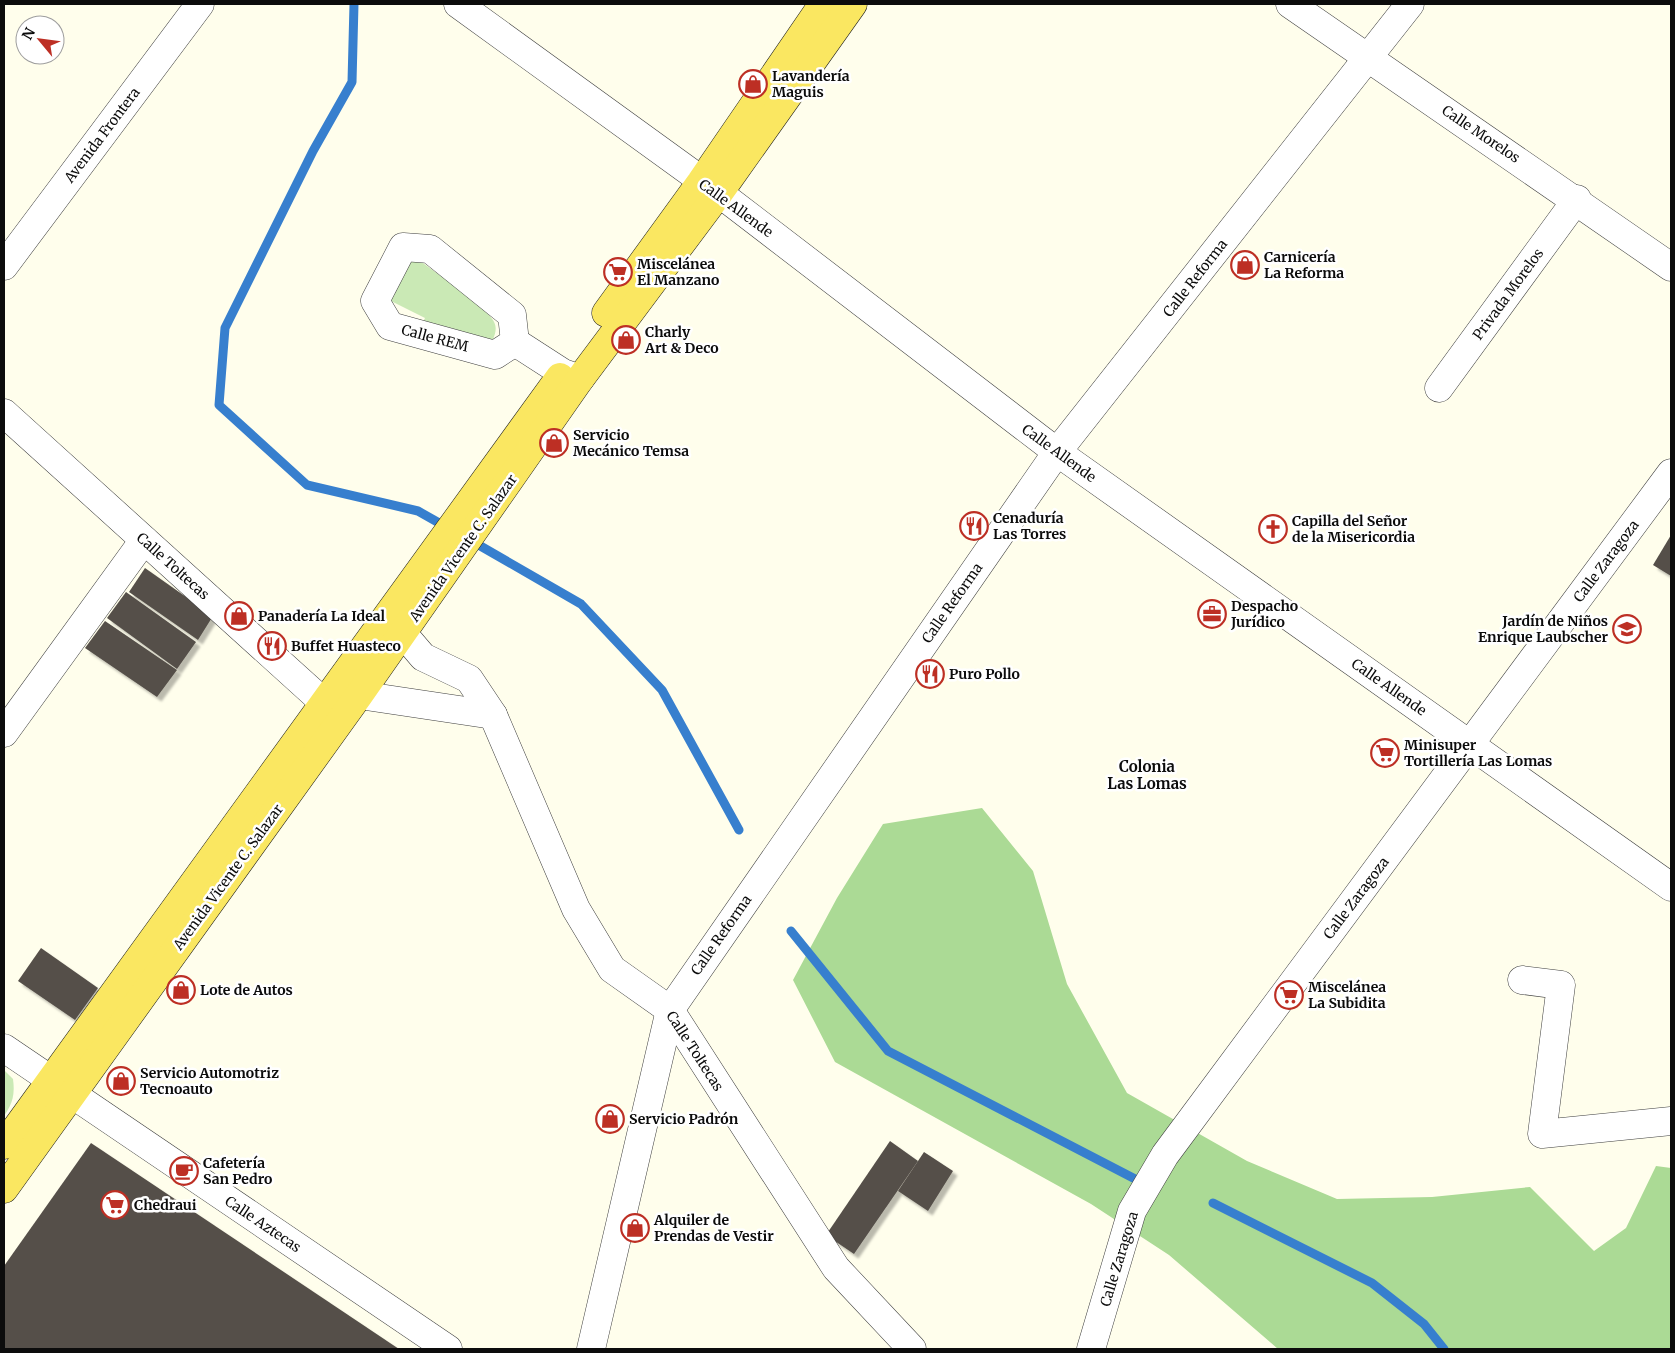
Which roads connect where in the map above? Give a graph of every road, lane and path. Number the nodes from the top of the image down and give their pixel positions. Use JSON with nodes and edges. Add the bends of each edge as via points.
{"nodes":[{"id":1,"x":200,"y":4,"type":"edge"},
{"id":2,"x":458,"y":4,"type":"edge"},
{"id":3,"x":823,"y":4,"type":"edge"},
{"id":4,"x":853,"y":4,"type":"edge"},
{"id":5,"x":1290,"y":4,"type":"edge"},
{"id":6,"x":1410,"y":4,"type":"edge"},
{"id":7,"x":1369,"y":58,"type":"junction"},
{"id":8,"x":710,"y":188,"type":"junction"},
{"id":9,"x":1577,"y":200,"type":"junction"},
{"id":10,"x":4,"y":266,"type":"edge"},
{"id":11,"x":1671,"y":267,"type":"edge"},
{"id":12,"x":515,"y":342,"type":"junction"},
{"id":13,"x":572,"y":376,"type":"junction"},
{"id":14,"x":1439,"y":388,"type":"dead end"},
{"id":15,"x":4,"y":413,"type":"edge"},
{"id":16,"x":1057,"y":452,"type":"junction"},
{"id":17,"x":1671,"y":473,"type":"edge"},
{"id":18,"x":144,"y":540,"type":"junction"},
{"id":19,"x":395,"y":625,"type":"junction"},
{"id":20,"x":359,"y":695,"type":"junction"},
{"id":21,"x":333,"y":711,"type":"junction"},
{"id":22,"x":493,"y":715,"type":"junction"},
{"id":23,"x":4,"y":733,"type":"edge"},
{"id":24,"x":1470,"y":744,"type":"junction"},
{"id":25,"x":1671,"y":887,"type":"edge"},
{"id":26,"x":1522,"y":980,"type":"dead end"},
{"id":27,"x":670,"y":1010,"type":"junction"},
{"id":28,"x":4,"y":1048,"type":"edge"},
{"id":29,"x":60,"y":1088,"type":"junction"},
{"id":30,"x":1671,"y":1120,"type":"edge"},
{"id":31,"x":4,"y":1145,"type":"edge"},
{"id":32,"x":4,"y":1190,"type":"edge"},
{"id":33,"x":448,"y":1349,"type":"edge"},
{"id":34,"x":591,"y":1349,"type":"edge"},
{"id":35,"x":912,"y":1349,"type":"edge"},
{"id":36,"x":1091,"y":1349,"type":"edge"}],
"edges":[{"from":1,"to":10,"type":"street","name":"Avenida Frontera"},
{"from":2,"to":8,"type":"street","name":"Calle Allende"},
{"from":3,"to":8,"type":"main road","name":"Avenida Vicente C. Salazar"},
{"from":4,"to":8,"type":"main road","name":"Avenida Vicente C. Salazar"},
{"from":5,"to":7,"type":"street","name":"Calle Morelos"},
{"from":6,"to":7,"type":"street","name":"Calle Reforma"},
{"from":7,"to":9,"type":"street","name":"Calle Morelos"},
{"from":7,"to":16,"type":"street","name":"Calle Reforma"},
{"from":8,"to":13,"type":"main road","name":"Avenida Vicente C. Salazar"},
{"from":8,"to":16,"type":"street","name":"Calle Allende"},
{"from":9,"to":11,"type":"street","name":"Calle Morelos"},
{"from":9,"to":14,"type":"street","name":"Privada Morelos"},
{"from":12,"to":12,"type":"street","name":"Calle REM","via":[[512,315],[430,249],[403,247],[375,301],[390,326],[495,355]]},
{"from":12,"to":13,"type":"street"},
{"from":13,"to":19,"type":"main road","name":"Avenida Vicente C. Salazar"},
{"from":15,"to":18,"type":"street","name":"Calle Toltecas"},
{"from":16,"to":24,"type":"street","name":"Calle Allende"},
{"from":16,"to":27,"type":"street","name":"Calle Reforma"},
{"from":17,"to":24,"type":"street","name":"Calle Zaragoza"},
{"from":18,"to":21,"type":"street","name":"Calle Toltecas"},
{"from":18,"to":23,"type":"street"},
{"from":19,"to":20,"type":"main road","name":"Avenida Vicente C. Salazar"},
{"from":19,"to":21,"type":"main road","name":"Avenida Vicente C. Salazar"},
{"from":19,"to":22,"type":"street","name":"Calle Toltecas","via":[[423,657],[469,679]]},
{"from":20,"to":21,"type":"main road","name":"Avenida Vicente C. Salazar"},
{"from":20,"to":22,"type":"street"},
{"from":21,"to":29,"type":"main road","name":"Avenida Vicente C. Salazar"},
{"from":22,"to":27,"type":"street","name":"Calle Toltecas","via":[[576,910],[612,969]]},
{"from":24,"to":25,"type":"street","name":"Calle Allende"},
{"from":24,"to":36,"type":"street","name":"Calle Zaragoza","via":[[1165,1155],[1132,1211]]},
{"from":26,"to":30,"type":"street","via":[[1561,985],[1542,1134]]},
{"from":27,"to":34,"type":"street","name":"Calle Reforma"},
{"from":27,"to":35,"type":"street","name":"Calle Toltecas","via":[[836,1268]]},
{"from":28,"to":29,"type":"street","name":"Calle Aztecas"},
{"from":29,"to":31,"type":"main road","name":"Avenida Vicente C. Salazar"},
{"from":29,"to":32,"type":"main road","name":"Avenida Vicente C. Salazar"},
{"from":29,"to":33,"type":"street","name":"Calle Aztecas"}]}
